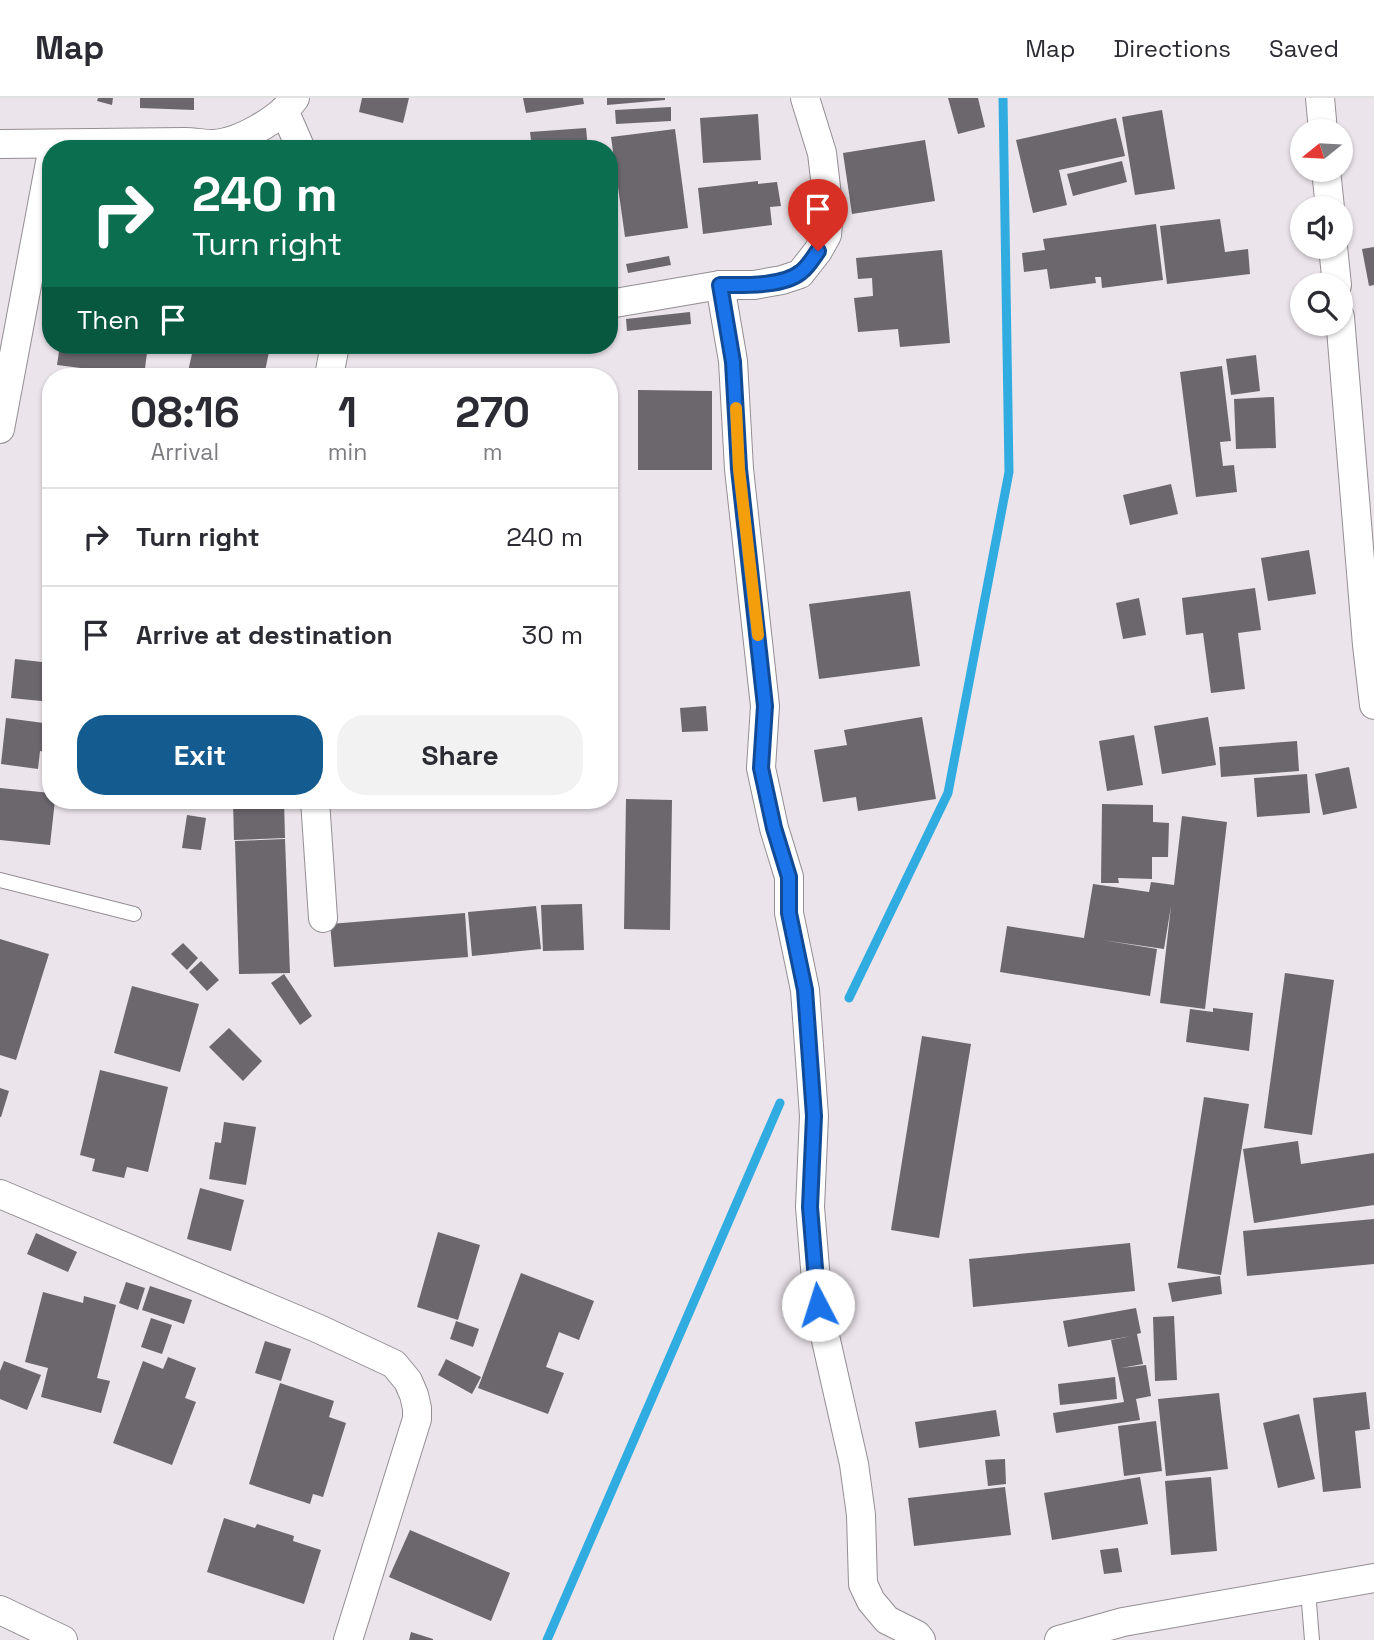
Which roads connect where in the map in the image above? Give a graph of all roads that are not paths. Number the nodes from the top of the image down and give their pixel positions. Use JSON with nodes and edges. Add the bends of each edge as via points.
{"nodes":[{"id":1,"x":805,"y":98,"type":"edge"},
{"id":2,"x":1320,"y":98,"type":"edge"},
{"id":3,"x":289,"y":104,"type":"edge"},
{"id":4,"x":1322,"y":119,"type":"edge"},
{"id":5,"x":228,"y":140,"type":"edge"},
{"id":6,"x":299,"y":140,"type":"edge"},
{"id":7,"x":0,"y":144,"type":"edge"},
{"id":8,"x":42,"y":149,"type":"edge"},
{"id":9,"x":42,"y":204,"type":"edge"},
{"id":10,"x":720,"y":285,"type":"junction"},
{"id":11,"x":618,"y":302,"type":"edge"},
{"id":12,"x":1342,"y":336,"type":"edge"},
{"id":13,"x":0,"y":429,"type":"edge"},
{"id":14,"x":1374,"y":705,"type":"edge"},
{"id":15,"x":316,"y":809,"type":"edge"},
{"id":16,"x":0,"y":880,"type":"edge"},
{"id":17,"x":134,"y":914,"type":"dead end"},
{"id":18,"x":323,"y":918,"type":"dead end"},
{"id":19,"x":0,"y":1194,"type":"edge"},
{"id":20,"x":1374,"y":1578,"type":"edge"},
{"id":21,"x":1308,"y":1590,"type":"junction"},
{"id":22,"x":0,"y":1609,"type":"edge"},
{"id":23,"x":63,"y":1640,"type":"edge"},
{"id":24,"x":348,"y":1640,"type":"edge"},
{"id":25,"x":921,"y":1640,"type":"edge"},
{"id":26,"x":1059,"y":1640,"type":"edge"},
{"id":27,"x":1312,"y":1640,"type":"edge"}],
"edges":[{"from":1,"to":10,"type":"street","via":[[822,153],[827,234],[800,274],[754,285]]},
{"from":2,"to":4,"type":"street"},
{"from":3,"to":5,"type":"street","via":[[276,117]]},
{"from":3,"to":6,"type":"street"},
{"from":7,"to":8,"type":"street"},
{"from":9,"to":13,"type":"street"},
{"from":10,"to":11,"type":"street"},
{"from":10,"to":25,"type":"street","via":[[733,362],[739,469],[765,706],[761,768],[789,877],[789,913],[805,990],[814,1116],[810,1207],[818,1305],[854,1464],[863,1584],[887,1620]]},
{"from":12,"to":14,"type":"street"},
{"from":15,"to":18,"type":"street"},
{"from":16,"to":17,"type":"lane"},
{"from":19,"to":24,"type":"street","via":[[319,1329],[394,1364],[408,1381],[417,1419]]},
{"from":20,"to":21,"type":"street"},
{"from":21,"to":26,"type":"street","via":[[1123,1622]]},
{"from":21,"to":27,"type":"lane"},
{"from":22,"to":23,"type":"street"}]}
